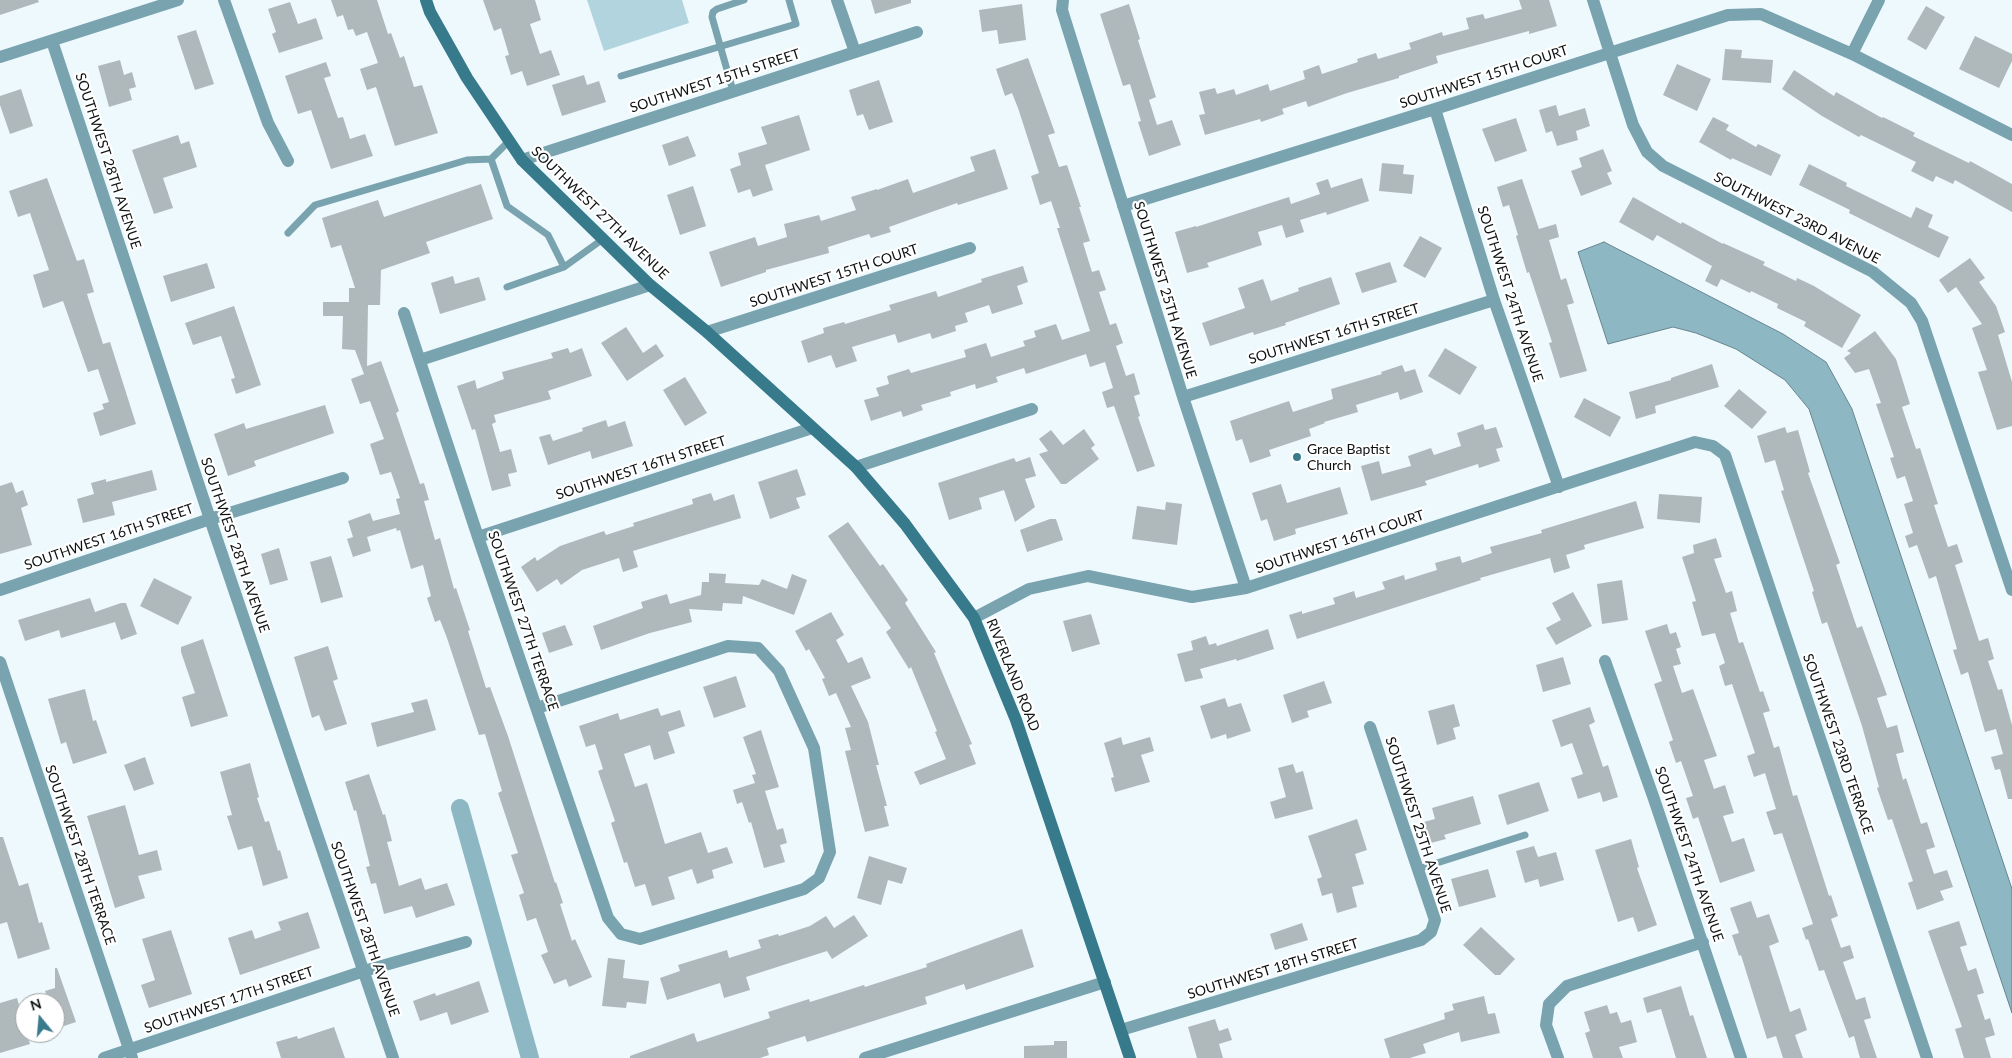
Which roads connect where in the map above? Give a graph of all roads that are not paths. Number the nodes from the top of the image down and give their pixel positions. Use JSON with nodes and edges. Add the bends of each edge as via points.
{"nodes":[{"id":1,"x":178,"y":0,"type":"edge"},
{"id":2,"x":224,"y":0,"type":"edge"},
{"id":3,"x":426,"y":0,"type":"edge"},
{"id":4,"x":744,"y":0,"type":"edge"},
{"id":5,"x":789,"y":0,"type":"edge"},
{"id":6,"x":837,"y":0,"type":"edge"},
{"id":7,"x":1063,"y":0,"type":"edge"},
{"id":8,"x":1593,"y":0,"type":"edge"},
{"id":9,"x":1879,"y":0,"type":"edge"},
{"id":10,"x":917,"y":32,"type":"dead end"},
{"id":11,"x":52,"y":40,"type":"junction"},
{"id":12,"x":720,"y":46,"type":"junction"},
{"id":13,"x":855,"y":52,"type":"junction"},
{"id":14,"x":1611,"y":52,"type":"junction"},
{"id":15,"x":1852,"y":54,"type":"junction"},
{"id":16,"x":0,"y":57,"type":"edge"},
{"id":17,"x":621,"y":76,"type":"dead end"},
{"id":18,"x":732,"y":91,"type":"junction"},
{"id":19,"x":1435,"y":109,"type":"junction"},
{"id":20,"x":2012,"y":135,"type":"edge"},
{"id":21,"x":509,"y":141,"type":"junction"},
{"id":22,"x":490,"y":159,"type":"junction"},
{"id":23,"x":522,"y":160,"type":"junction"},
{"id":24,"x":288,"y":161,"type":"dead end"},
{"id":25,"x":1123,"y":206,"type":"junction"},
{"id":26,"x":288,"y":233,"type":"dead end"},
{"id":27,"x":603,"y":239,"type":"junction"},
{"id":28,"x":970,"y":248,"type":"dead end"},
{"id":29,"x":564,"y":267,"type":"junction"},
{"id":30,"x":650,"y":285,"type":"junction"},
{"id":31,"x":507,"y":287,"type":"dead end"},
{"id":32,"x":1494,"y":300,"type":"junction"},
{"id":33,"x":404,"y":313,"type":"dead end"},
{"id":34,"x":707,"y":332,"type":"junction"},
{"id":35,"x":420,"y":360,"type":"junction"},
{"id":36,"x":1183,"y":397,"type":"junction"},
{"id":37,"x":1032,"y":409,"type":"dead end"},
{"id":38,"x":812,"y":428,"type":"junction"},
{"id":39,"x":1713,"y":446,"type":"joint"},
{"id":40,"x":856,"y":467,"type":"junction"},
{"id":41,"x":343,"y":478,"type":"dead end"},
{"id":42,"x":1559,"y":487,"type":"junction"},
{"id":43,"x":210,"y":519,"type":"junction"},
{"id":44,"x":478,"y":537,"type":"junction"},
{"id":45,"x":1246,"y":588,"type":"junction"},
{"id":46,"x":0,"y":590,"type":"edge"},
{"id":47,"x":2012,"y":590,"type":"edge"},
{"id":48,"x":974,"y":618,"type":"junction"},
{"id":49,"x":1605,"y":661,"type":"dead end"},
{"id":50,"x":0,"y":662,"type":"edge"},
{"id":51,"x":537,"y":708,"type":"junction"},
{"id":52,"x":1370,"y":728,"type":"dead end"},
{"id":53,"x":1524,"y":835,"type":"dead end"},
{"id":54,"x":1418,"y":869,"type":"junction"},
{"id":55,"x":1431,"y":932,"type":"joint"},
{"id":56,"x":466,"y":942,"type":"dead end"},
{"id":57,"x":1703,"y":942,"type":"junction"},
{"id":58,"x":364,"y":971,"type":"junction"},
{"id":59,"x":1105,"y":982,"type":"junction"},
{"id":60,"x":1121,"y":1030,"type":"junction"},
{"id":61,"x":131,"y":1054,"type":"edge"},
{"id":62,"x":104,"y":1058,"type":"edge"},
{"id":63,"x":393,"y":1058,"type":"edge"},
{"id":64,"x":865,"y":1058,"type":"edge"},
{"id":65,"x":1130,"y":1058,"type":"edge"},
{"id":66,"x":1558,"y":1058,"type":"edge"},
{"id":67,"x":1741,"y":1058,"type":"edge"},
{"id":68,"x":1927,"y":1058,"type":"edge"}],
"edges":[{"from":1,"to":11,"type":"street"},
{"from":2,"to":24,"type":"street","via":[[268,123]]},
{"from":3,"to":21,"type":"street","name":"SOUTHWEST 27TH AVENUE","via":[[467,78]]},
{"from":4,"to":12,"type":"lane","via":[[713,12]]},
{"from":5,"to":12,"type":"lane","via":[[796,24]]},
{"from":6,"to":13,"type":"street"},
{"from":7,"to":25,"type":"street","name":"SOUTHWEST 25TH AVENUE","via":[[1062,10]]},
{"from":8,"to":14,"type":"street","name":"SOUTHWEST 23RD AVENUE"},
{"from":9,"to":15,"type":"street"},
{"from":10,"to":13,"type":"street","name":"SOUTHWEST 15TH STREET"},
{"from":11,"to":16,"type":"street"},
{"from":11,"to":43,"type":"street","name":"SOUTHWEST 28TH AVENUE"},
{"from":12,"to":17,"type":"lane"},
{"from":12,"to":18,"type":"lane"},
{"from":13,"to":18,"type":"street","name":"SOUTHWEST 15TH STREET"},
{"from":14,"to":15,"type":"street","name":"SOUTHWEST 15TH COURT","via":[[1728,14],[1762,14]]},
{"from":14,"to":19,"type":"street","name":"SOUTHWEST 15TH COURT"},
{"from":14,"to":47,"type":"street","name":"SOUTHWEST 23RD AVENUE","via":[[1633,125],[1647,152],[1663,166],[1873,272],[1911,303],[1922,321]]},
{"from":15,"to":20,"type":"street","name":"SOUTHWEST 15TH COURT"},
{"from":18,"to":23,"type":"street","name":"SOUTHWEST 15TH STREET"},
{"from":19,"to":25,"type":"street","name":"SOUTHWEST 15TH COURT"},
{"from":19,"to":32,"type":"street","name":"SOUTHWEST 24TH AVENUE"},
{"from":21,"to":22,"type":"lane"},
{"from":21,"to":23,"type":"street","name":"SOUTHWEST 27TH AVENUE"},
{"from":22,"to":26,"type":"lane","via":[[468,160],[314,205]]},
{"from":22,"to":29,"type":"lane","via":[[507,206],[548,235]]},
{"from":23,"to":27,"type":"street","name":"SOUTHWEST 27TH AVENUE"},
{"from":25,"to":36,"type":"street","name":"SOUTHWEST 25TH AVENUE"},
{"from":27,"to":29,"type":"lane"},
{"from":27,"to":30,"type":"street","name":"SOUTHWEST 27TH AVENUE"},
{"from":28,"to":34,"type":"street","name":"SOUTHWEST 15TH COURT"},
{"from":29,"to":31,"type":"lane"},
{"from":30,"to":34,"type":"street","name":"SOUTHWEST 27TH AVENUE"},
{"from":30,"to":35,"type":"street"},
{"from":32,"to":36,"type":"street","name":"SOUTHWEST 16TH STREET"},
{"from":32,"to":42,"type":"street","name":"SOUTHWEST 24TH AVENUE"},
{"from":33,"to":35,"type":"street","name":"SOUTHWEST 27TH TERRACE"},
{"from":34,"to":38,"type":"street","name":"RIVERLAND ROAD"},
{"from":35,"to":44,"type":"street","name":"SOUTHWEST 27TH TERRACE"},
{"from":36,"to":45,"type":"street","name":"SOUTHWEST 25TH AVENUE"},
{"from":37,"to":40,"type":"street"},
{"from":38,"to":40,"type":"street","name":"RIVERLAND ROAD"},
{"from":38,"to":44,"type":"street","name":"SOUTHWEST 16TH STREET"},
{"from":39,"to":42,"type":"street","name":"SOUTHWEST 16TH COURT","via":[[1695,442]]},
{"from":39,"to":68,"type":"street","name":"SOUTHWEST 23RD TERRACE","via":[[1725,455]]},
{"from":40,"to":48,"type":"street","name":"RIVERLAND ROAD","via":[[905,524]]},
{"from":41,"to":43,"type":"street","name":"SOUTHWEST 16TH STREET"},
{"from":42,"to":45,"type":"street","name":"SOUTHWEST 16TH COURT"},
{"from":43,"to":46,"type":"street","name":"SOUTHWEST 16TH STREET"},
{"from":43,"to":58,"type":"street","name":"SOUTHWEST 28TH AVENUE"},
{"from":44,"to":51,"type":"street","name":"SOUTHWEST 27TH TERRACE"},
{"from":45,"to":48,"type":"street","name":"SOUTHWEST 16TH COURT","via":[[1192,597],[1088,576],[1029,589]]},
{"from":48,"to":59,"type":"street","name":"RIVERLAND ROAD","via":[[1016,720]]},
{"from":49,"to":57,"type":"street","name":"SOUTHWEST 24TH AVENUE"},
{"from":50,"to":61,"type":"street","name":"SOUTHWEST 28TH TERRACE"},
{"from":51,"to":51,"type":"street","name":"SOUTHWEST 27TH TERRACE","via":[[608,918],[621,934],[640,939],[804,889],[819,878],[830,852],[814,748],[779,671],[758,648],[728,646]]},
{"from":52,"to":54,"type":"street","name":"SOUTHWEST 25TH AVENUE"},
{"from":53,"to":54,"type":"lane"},
{"from":54,"to":55,"type":"street","name":"SOUTHWEST 25TH AVENUE","via":[[1435,920]]},
{"from":55,"to":60,"type":"street","name":"SOUTHWEST 18TH STREET","via":[[1421,940]]},
{"from":56,"to":58,"type":"street","name":"SOUTHWEST 17TH STREET"},
{"from":57,"to":66,"type":"street","via":[[1567,986],[1549,1004],[1546,1025]]},
{"from":57,"to":67,"type":"street","name":"SOUTHWEST 24TH AVENUE"},
{"from":58,"to":61,"type":"street","name":"SOUTHWEST 17TH STREET"},
{"from":58,"to":63,"type":"street","name":"SOUTHWEST 28TH AVENUE"},
{"from":59,"to":60,"type":"street","name":"RIVERLAND ROAD"},
{"from":59,"to":64,"type":"street"},
{"from":60,"to":65,"type":"street","name":"RIVERLAND ROAD"},
{"from":61,"to":62,"type":"street","name":"SOUTHWEST 17TH STREET"}]}
